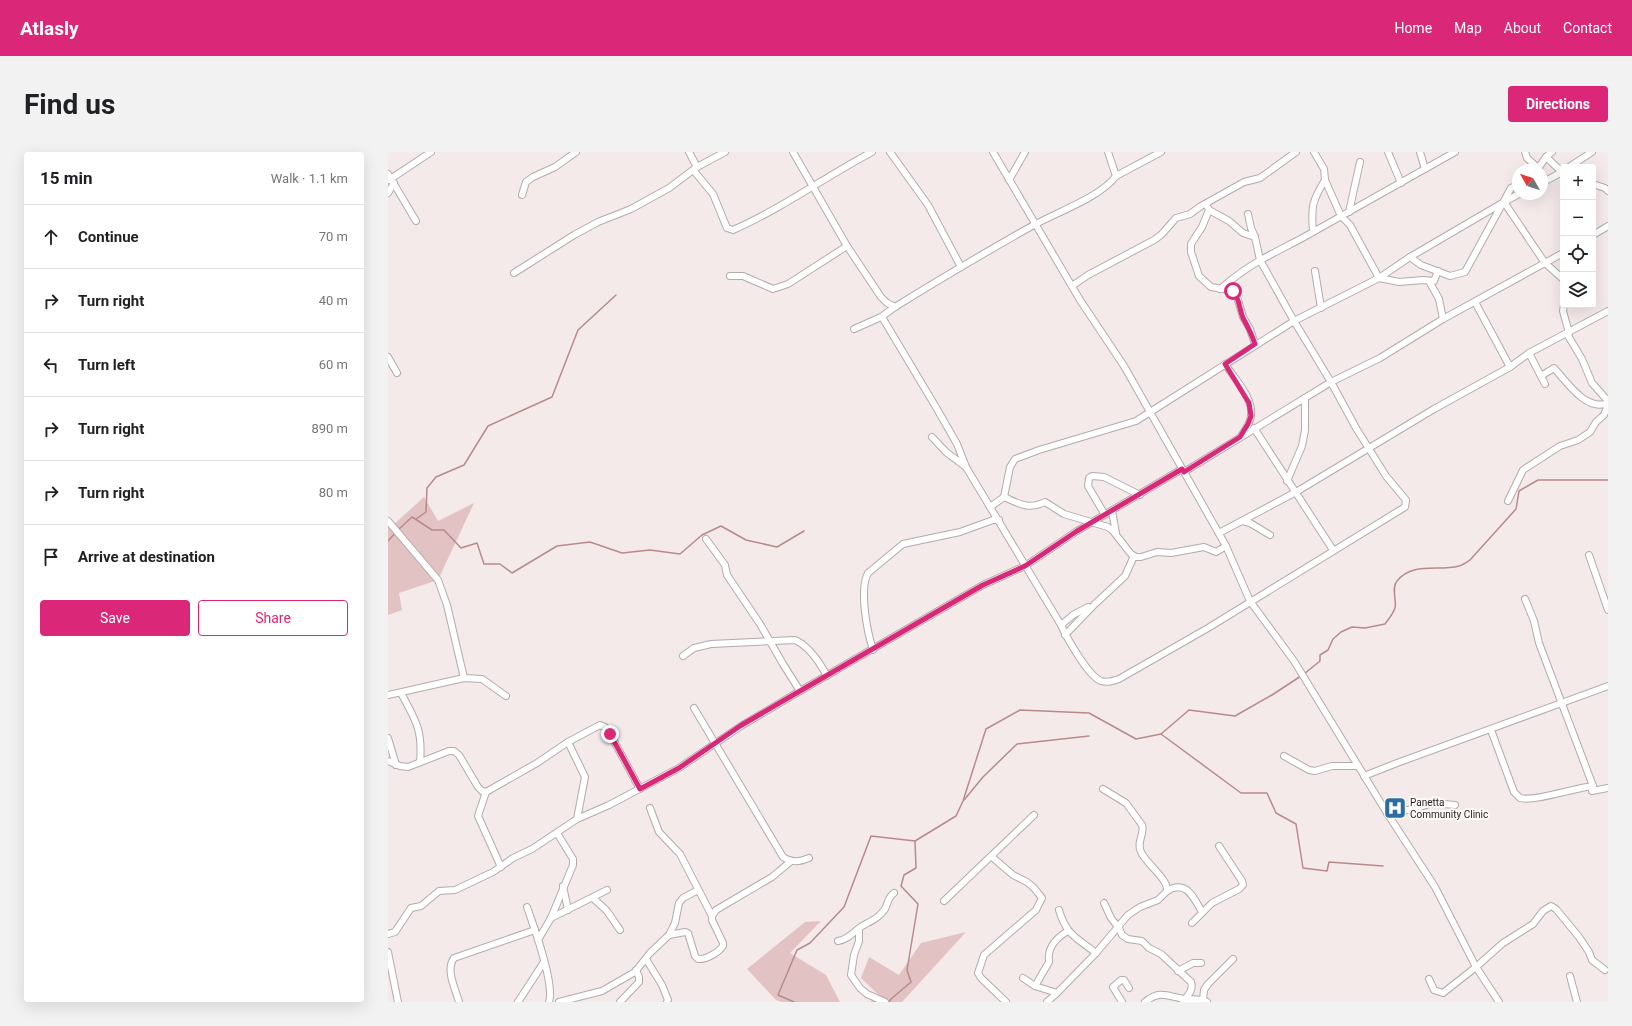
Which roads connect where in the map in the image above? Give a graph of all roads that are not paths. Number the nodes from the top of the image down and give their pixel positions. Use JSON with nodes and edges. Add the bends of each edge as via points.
{"nodes":[{"id":1,"x":431,"y":152,"type":"edge"},
{"id":2,"x":576,"y":152,"type":"edge"},
{"id":3,"x":689,"y":152,"type":"edge"},
{"id":4,"x":724,"y":152,"type":"edge"},
{"id":5,"x":792,"y":152,"type":"edge"},
{"id":6,"x":872,"y":152,"type":"edge"},
{"id":7,"x":890,"y":152,"type":"edge"},
{"id":8,"x":993,"y":152,"type":"edge"},
{"id":9,"x":1025,"y":152,"type":"edge"},
{"id":10,"x":1108,"y":152,"type":"edge"},
{"id":11,"x":1161,"y":152,"type":"edge"},
{"id":12,"x":1296,"y":152,"type":"edge"},
{"id":13,"x":1314,"y":152,"type":"edge"},
{"id":14,"x":1388,"y":152,"type":"edge"},
{"id":15,"x":1420,"y":152,"type":"edge"},
{"id":16,"x":1455,"y":152,"type":"edge"},
{"id":17,"x":1525,"y":152,"type":"edge"},
{"id":18,"x":1552,"y":152,"type":"edge"},
{"id":19,"x":1592,"y":152,"type":"edge"},
{"id":20,"x":859,"y":155,"type":"edge"},
{"id":21,"x":1546,"y":157,"type":"junction"},
{"id":22,"x":1360,"y":162,"type":"dead end"},
{"id":23,"x":1533,"y":164,"type":"edge"},
{"id":24,"x":1541,"y":164,"type":"edge"},
{"id":25,"x":1574,"y":164,"type":"edge"},
{"id":26,"x":696,"y":169,"type":"junction"},
{"id":27,"x":1425,"y":169,"type":"junction"},
{"id":28,"x":1560,"y":169,"type":"edge"},
{"id":29,"x":1560,"y":173,"type":"edge"},
{"id":30,"x":1116,"y":176,"type":"junction"},
{"id":31,"x":390,"y":179,"type":"edge"},
{"id":32,"x":1548,"y":179,"type":"edge"},
{"id":33,"x":1009,"y":180,"type":"junction"},
{"id":34,"x":1326,"y":180,"type":"junction"},
{"id":35,"x":1401,"y":183,"type":"junction"},
{"id":36,"x":1596,"y":185,"type":"edge"},
{"id":37,"x":812,"y":186,"type":"junction"},
{"id":38,"x":1512,"y":188,"type":"edge"},
{"id":39,"x":1608,"y":191,"type":"edge"},
{"id":40,"x":388,"y":193,"type":"edge"},
{"id":41,"x":522,"y":196,"type":"dead end"},
{"id":42,"x":1512,"y":198,"type":"edge"},
{"id":43,"x":1504,"y":202,"type":"junction"},
{"id":44,"x":1207,"y":207,"type":"junction"},
{"id":45,"x":1349,"y":212,"type":"junction"},
{"id":46,"x":1248,"y":214,"type":"dead end"},
{"id":47,"x":1341,"y":216,"type":"junction"},
{"id":48,"x":416,"y":222,"type":"dead end"},
{"id":49,"x":1036,"y":224,"type":"junction"},
{"id":50,"x":1608,"y":226,"type":"edge"},
{"id":51,"x":1313,"y":232,"type":"junction"},
{"id":52,"x":1596,"y":233,"type":"edge"},
{"id":53,"x":1255,"y":237,"type":"junction"},
{"id":54,"x":847,"y":246,"type":"junction"},
{"id":55,"x":1560,"y":255,"type":"edge"},
{"id":56,"x":1410,"y":257,"type":"junction"},
{"id":57,"x":1260,"y":260,"type":"junction"},
{"id":58,"x":1545,"y":263,"type":"junction"},
{"id":59,"x":961,"y":267,"type":"junction"},
{"id":60,"x":1315,"y":271,"type":"dead end"},
{"id":61,"x":1438,"y":271,"type":"junction"},
{"id":62,"x":514,"y":273,"type":"dead end"},
{"id":63,"x":730,"y":276,"type":"dead end"},
{"id":64,"x":1560,"y":276,"type":"edge"},
{"id":65,"x":1379,"y":278,"type":"junction"},
{"id":66,"x":1429,"y":281,"type":"junction"},
{"id":67,"x":1072,"y":286,"type":"junction"},
{"id":68,"x":1220,"y":289,"type":"junction"},
{"id":69,"x":1475,"y":302,"type":"junction"},
{"id":70,"x":895,"y":306,"type":"junction"},
{"id":71,"x":1321,"y":308,"type":"junction"},
{"id":72,"x":1564,"y":308,"type":"edge"},
{"id":73,"x":1608,"y":311,"type":"edge"},
{"id":74,"x":882,"y":317,"type":"junction"},
{"id":75,"x":1443,"y":319,"type":"junction"},
{"id":76,"x":1294,"y":321,"type":"junction"},
{"id":77,"x":854,"y":329,"type":"dead end"},
{"id":78,"x":1568,"y":334,"type":"junction"},
{"id":79,"x":1255,"y":344,"type":"junction"},
{"id":80,"x":1529,"y":353,"type":"junction"},
{"id":81,"x":388,"y":357,"type":"edge"},
{"id":82,"x":1225,"y":364,"type":"junction"},
{"id":83,"x":1510,"y":367,"type":"junction"},
{"id":84,"x":397,"y":373,"type":"dead end"},
{"id":85,"x":1541,"y":376,"type":"junction"},
{"id":86,"x":1331,"y":382,"type":"junction"},
{"id":87,"x":1545,"y":384,"type":"dead end"},
{"id":88,"x":1608,"y":394,"type":"edge"},
{"id":89,"x":1305,"y":398,"type":"junction"},
{"id":90,"x":1608,"y":398,"type":"edge"},
{"id":91,"x":1608,"y":403,"type":"edge"},
{"id":92,"x":1150,"y":413,"type":"junction"},
{"id":93,"x":1254,"y":428,"type":"junction"},
{"id":94,"x":932,"y":437,"type":"dead end"},
{"id":95,"x":1240,"y":437,"type":"junction"},
{"id":96,"x":1368,"y":449,"type":"junction"},
{"id":97,"x":966,"y":467,"type":"junction"},
{"id":98,"x":1183,"y":471,"type":"junction"},
{"id":99,"x":1287,"y":481,"type":"junction"},
{"id":100,"x":1296,"y":492,"type":"junction"},
{"id":101,"x":1140,"y":495,"type":"junction"},
{"id":102,"x":1004,"y":497,"type":"junction"},
{"id":103,"x":1508,"y":501,"type":"dead end"},
{"id":104,"x":990,"y":507,"type":"junction"},
{"id":105,"x":1112,"y":511,"type":"junction"},
{"id":106,"x":1104,"y":515,"type":"junction"},
{"id":107,"x":998,"y":520,"type":"junction"},
{"id":108,"x":388,"y":521,"type":"edge"},
{"id":109,"x":1242,"y":521,"type":"junction"},
{"id":110,"x":1091,"y":523,"type":"junction"},
{"id":111,"x":1219,"y":533,"type":"junction"},
{"id":112,"x":1270,"y":535,"type":"dead end"},
{"id":113,"x":1116,"y":536,"type":"junction"},
{"id":114,"x":706,"y":539,"type":"dead end"},
{"id":115,"x":1226,"y":546,"type":"junction"},
{"id":116,"x":1333,"y":550,"type":"junction"},
{"id":117,"x":1590,"y":555,"type":"dead end"},
{"id":118,"x":1134,"y":556,"type":"junction"},
{"id":119,"x":1025,"y":566,"type":"junction"},
{"id":120,"x":1525,"y":599,"type":"dead end"},
{"id":121,"x":1250,"y":601,"type":"junction"},
{"id":122,"x":1094,"y":604,"type":"junction"},
{"id":123,"x":1608,"y":610,"type":"edge"},
{"id":124,"x":1061,"y":625,"type":"junction"},
{"id":125,"x":1065,"y":635,"type":"junction"},
{"id":126,"x":769,"y":640,"type":"junction"},
{"id":127,"x":873,"y":650,"type":"junction"},
{"id":128,"x":683,"y":656,"type":"dead end"},
{"id":129,"x":827,"y":676,"type":"junction"},
{"id":130,"x":464,"y":678,"type":"junction"},
{"id":131,"x":1608,"y":686,"type":"edge"},
{"id":132,"x":800,"y":691,"type":"junction"},
{"id":133,"x":400,"y":693,"type":"junction"},
{"id":134,"x":388,"y":695,"type":"edge"},
{"id":135,"x":506,"y":696,"type":"dead end"},
{"id":136,"x":1562,"y":703,"type":"junction"},
{"id":137,"x":694,"y":708,"type":"dead end"},
{"id":138,"x":1491,"y":730,"type":"junction"},
{"id":139,"x":388,"y":738,"type":"edge"},
{"id":140,"x":568,"y":742,"type":"junction"},
{"id":141,"x":715,"y":744,"type":"junction"},
{"id":142,"x":1284,"y":756,"type":"dead end"},
{"id":143,"x":388,"y":761,"type":"edge"},
{"id":144,"x":420,"y":762,"type":"junction"},
{"id":145,"x":396,"y":765,"type":"junction"},
{"id":146,"x":1358,"y":766,"type":"junction"},
{"id":147,"x":1364,"y":776,"type":"junction"},
{"id":148,"x":1593,"y":786,"type":"junction"},
{"id":149,"x":1608,"y":788,"type":"edge"},
{"id":150,"x":640,"y":789,"type":"junction"},
{"id":151,"x":1103,"y":789,"type":"dead end"},
{"id":152,"x":486,"y":792,"type":"junction"},
{"id":153,"x":1455,"y":805,"type":"dead end"},
{"id":154,"x":650,"y":808,"type":"dead end"},
{"id":155,"x":1387,"y":813,"type":"junction"},
{"id":156,"x":1034,"y":815,"type":"dead end"},
{"id":157,"x":577,"y":819,"type":"junction"},
{"id":158,"x":557,"y":833,"type":"junction"},
{"id":159,"x":1219,"y":846,"type":"dead end"},
{"id":160,"x":992,"y":857,"type":"junction"},
{"id":161,"x":809,"y":858,"type":"dead end"},
{"id":162,"x":790,"y":862,"type":"junction"},
{"id":163,"x":501,"y":868,"type":"junction"},
{"id":164,"x":563,"y":886,"type":"junction"},
{"id":165,"x":607,"y":890,"type":"dead end"},
{"id":166,"x":698,"y":890,"type":"junction"},
{"id":167,"x":1167,"y":891,"type":"junction"},
{"id":168,"x":894,"y":892,"type":"dead end"},
{"id":169,"x":593,"y":898,"type":"junction"},
{"id":170,"x":944,"y":901,"type":"dead end"},
{"id":171,"x":1104,"y":904,"type":"dead end"},
{"id":172,"x":528,"y":906,"type":"dead end"},
{"id":173,"x":568,"y":910,"type":"junction"},
{"id":174,"x":1059,"y":910,"type":"dead end"},
{"id":175,"x":1202,"y":912,"type":"junction"},
{"id":176,"x":712,"y":916,"type":"junction"},
{"id":177,"x":551,"y":918,"type":"junction"},
{"id":178,"x":1192,"y":923,"type":"dead end"},
{"id":179,"x":1119,"y":928,"type":"junction"},
{"id":180,"x":859,"y":929,"type":"junction"},
{"id":181,"x":535,"y":930,"type":"junction"},
{"id":182,"x":620,"y":930,"type":"dead end"},
{"id":183,"x":1068,"y":931,"type":"junction"},
{"id":184,"x":388,"y":934,"type":"edge"},
{"id":185,"x":669,"y":935,"type":"junction"},
{"id":186,"x":538,"y":940,"type":"junction"},
{"id":187,"x":838,"y":941,"type":"dead end"},
{"id":188,"x":388,"y":952,"type":"edge"},
{"id":189,"x":1096,"y":953,"type":"junction"},
{"id":190,"x":646,"y":959,"type":"junction"},
{"id":191,"x":1233,"y":959,"type":"dead end"},
{"id":192,"x":544,"y":962,"type":"junction"},
{"id":193,"x":1201,"y":963,"type":"dead end"},
{"id":194,"x":1476,"y":967,"type":"junction"},
{"id":195,"x":636,"y":970,"type":"junction"},
{"id":196,"x":1605,"y":970,"type":"dead end"},
{"id":197,"x":1178,"y":971,"type":"junction"},
{"id":198,"x":1570,"y":976,"type":"dead end"},
{"id":199,"x":1023,"y":978,"type":"dead end"},
{"id":200,"x":1429,"y":980,"type":"dead end"},
{"id":201,"x":1035,"y":986,"type":"junction"},
{"id":202,"x":1129,"y":988,"type":"dead end"},
{"id":203,"x":1057,"y":993,"type":"junction"},
{"id":204,"x":1184,"y":1000,"type":"edge"},
{"id":205,"x":884,"y":1001,"type":"edge"},
{"id":206,"x":1205,"y":1001,"type":"edge"},
{"id":207,"x":398,"y":1002,"type":"edge"},
{"id":208,"x":460,"y":1002,"type":"edge"},
{"id":209,"x":518,"y":1002,"type":"edge"},
{"id":210,"x":549,"y":1002,"type":"edge"},
{"id":211,"x":559,"y":1002,"type":"edge"},
{"id":212,"x":620,"y":1002,"type":"edge"},
{"id":213,"x":667,"y":1002,"type":"edge"},
{"id":214,"x":1006,"y":1002,"type":"edge"},
{"id":215,"x":1047,"y":1002,"type":"edge"},
{"id":216,"x":1122,"y":1002,"type":"edge"},
{"id":217,"x":1145,"y":1002,"type":"edge"},
{"id":218,"x":1500,"y":1002,"type":"edge"},
{"id":219,"x":1578,"y":1002,"type":"edge"}],
"edges":[{"from":1,"to":31,"type":"street"},
{"from":2,"to":41,"type":"street","via":[[556,167],[526,182]]},
{"from":3,"to":26,"type":"street"},
{"from":4,"to":26,"type":"street"},
{"from":5,"to":37,"type":"street"},
{"from":6,"to":20,"type":"street"},
{"from":7,"to":59,"type":"street","via":[[928,205]]},
{"from":8,"to":33,"type":"street"},
{"from":9,"to":33,"type":"street"},
{"from":10,"to":30,"type":"street"},
{"from":11,"to":30,"type":"street"},
{"from":12,"to":44,"type":"street","via":[[1260,178],[1244,182]]},
{"from":13,"to":34,"type":"street","via":[[1324,169]]},
{"from":14,"to":35,"type":"street"},
{"from":15,"to":27,"type":"street"},
{"from":16,"to":27,"type":"street"},
{"from":17,"to":23,"type":"street"},
{"from":18,"to":21,"type":"street"},
{"from":19,"to":25,"type":"street"},
{"from":20,"to":37,"type":"street"},
{"from":21,"to":24,"type":"street"},
{"from":21,"to":28,"type":"street"},
{"from":22,"to":45,"type":"street"},
{"from":26,"to":37,"type":"street","via":[[713,194],[730,230],[755,221]]},
{"from":26,"to":62,"type":"street","via":[[669,188],[631,209],[574,235]]},
{"from":27,"to":35,"type":"street"},
{"from":29,"to":32,"type":"street"},
{"from":30,"to":49,"type":"street","via":[[1110,184]]},
{"from":31,"to":40,"type":"street"},
{"from":31,"to":48,"type":"street"},
{"from":33,"to":49,"type":"street"},
{"from":34,"to":47,"type":"street"},
{"from":34,"to":51,"type":"street","via":[[1312,210]]},
{"from":35,"to":45,"type":"street"},
{"from":36,"to":39,"type":"street"},
{"from":37,"to":54,"type":"street"},
{"from":38,"to":43,"type":"street"},
{"from":42,"to":43,"type":"street"},
{"from":43,"to":56,"type":"street"},
{"from":43,"to":58,"type":"street"},
{"from":43,"to":61,"type":"street","via":[[1465,272],[1450,276]]},
{"from":44,"to":53,"type":"street","via":[[1243,233]]},
{"from":44,"to":67,"type":"street","via":[[1201,206],[1190,214],[1176,218],[1154,240]]},
{"from":44,"to":68,"type":"street","via":[[1202,227],[1191,244],[1191,252],[1199,276],[1207,285]]},
{"from":45,"to":47,"type":"street"},
{"from":46,"to":53,"type":"street"},
{"from":47,"to":51,"type":"street"},
{"from":47,"to":65,"type":"street","via":[[1350,225]]},
{"from":49,"to":59,"type":"street"},
{"from":49,"to":67,"type":"street"},
{"from":50,"to":52,"type":"street"},
{"from":51,"to":57,"type":"street"},
{"from":53,"to":57,"type":"street"},
{"from":54,"to":63,"type":"street","via":[[788,284],[774,289],[744,276]]},
{"from":54,"to":70,"type":"street","via":[[881,297]]},
{"from":55,"to":58,"type":"street"},
{"from":56,"to":61,"type":"street","via":[[1421,265]]},
{"from":56,"to":65,"type":"street"},
{"from":57,"to":68,"type":"street"},
{"from":57,"to":76,"type":"street"},
{"from":58,"to":64,"type":"street"},
{"from":58,"to":69,"type":"street"},
{"from":59,"to":70,"type":"street"},
{"from":60,"to":71,"type":"street"},
{"from":61,"to":66,"type":"street","via":[[1434,281]]},
{"from":65,"to":66,"type":"street","via":[[1399,282]]},
{"from":65,"to":71,"type":"street"},
{"from":66,"to":75,"type":"street","via":[[1438,299]]},
{"from":67,"to":92,"type":"street","via":[[1124,366]]},
{"from":68,"to":79,"type":"street","via":[[1235,293]]},
{"from":69,"to":75,"type":"street"},
{"from":69,"to":83,"type":"street"},
{"from":70,"to":74,"type":"street"},
{"from":71,"to":76,"type":"street"},
{"from":72,"to":78,"type":"street"},
{"from":73,"to":78,"type":"street"},
{"from":74,"to":77,"type":"street"},
{"from":74,"to":97,"type":"street","via":[[957,444]]},
{"from":75,"to":86,"type":"street","via":[[1380,358]]},
{"from":76,"to":79,"type":"street"},
{"from":76,"to":86,"type":"street"},
{"from":78,"to":80,"type":"street"},
{"from":78,"to":91,"type":"street","via":[[1592,382]]},
{"from":79,"to":82,"type":"street"},
{"from":80,"to":83,"type":"street"},
{"from":80,"to":85,"type":"street"},
{"from":81,"to":84,"type":"street"},
{"from":82,"to":92,"type":"street"},
{"from":82,"to":95,"type":"street","via":[[1251,409],[1248,424]]},
{"from":83,"to":96,"type":"street"},
{"from":85,"to":87,"type":"street"},
{"from":85,"to":91,"type":"street","via":[[1554,368],[1585,401],[1603,405]]},
{"from":86,"to":89,"type":"street"},
{"from":86,"to":96,"type":"street"},
{"from":88,"to":90,"type":"street"},
{"from":89,"to":93,"type":"street"},
{"from":89,"to":99,"type":"street","via":[[1302,446]]},
{"from":91,"to":103,"type":"street","via":[[1604,415],[1590,432],[1578,440],[1560,446],[1523,470]]},
{"from":92,"to":98,"type":"street"},
{"from":92,"to":102,"type":"street","via":[[1129,424],[1015,459],[1010,468]]},
{"from":93,"to":95,"type":"street"},
{"from":93,"to":99,"type":"street"},
{"from":94,"to":97,"type":"street"},
{"from":95,"to":98,"type":"street"},
{"from":96,"to":100,"type":"street"},
{"from":96,"to":116,"type":"street","via":[[1406,500],[1406,505]]},
{"from":97,"to":104,"type":"street"},
{"from":98,"to":101,"type":"street"},
{"from":98,"to":111,"type":"street"},
{"from":99,"to":100,"type":"street"},
{"from":100,"to":109,"type":"street"},
{"from":100,"to":116,"type":"street"},
{"from":101,"to":105,"type":"street"},
{"from":101,"to":106,"type":"street","via":[[1104,477],[1088,478],[1088,486]]},
{"from":102,"to":104,"type":"street"},
{"from":102,"to":110,"type":"street","via":[[1024,506],[1045,502],[1062,513]]},
{"from":104,"to":107,"type":"street"},
{"from":105,"to":106,"type":"street"},
{"from":105,"to":113,"type":"street"},
{"from":106,"to":110,"type":"street"},
{"from":107,"to":119,"type":"street"},
{"from":107,"to":127,"type":"street","via":[[960,532],[903,544],[868,573],[864,604],[867,633]]},
{"from":108,"to":130,"type":"street","via":[[438,580],[447,605]]},
{"from":109,"to":111,"type":"street"},
{"from":109,"to":112,"type":"street"},
{"from":110,"to":113,"type":"street","via":[[1106,526]]},
{"from":110,"to":119,"type":"street"},
{"from":111,"to":115,"type":"street"},
{"from":113,"to":118,"type":"street"},
{"from":114,"to":126,"type":"street"},
{"from":115,"to":118,"type":"street","via":[[1216,552],[1204,547],[1171,553],[1157,552],[1143,557]]},
{"from":115,"to":121,"type":"street"},
{"from":116,"to":121,"type":"street"},
{"from":117,"to":123,"type":"street"},
{"from":118,"to":122,"type":"street","via":[[1125,576]]},
{"from":119,"to":124,"type":"street"},
{"from":119,"to":127,"type":"street","via":[[983,585]]},
{"from":120,"to":136,"type":"street"},
{"from":121,"to":125,"type":"street","via":[[1208,628],[1112,681],[1101,681],[1093,675]]},
{"from":121,"to":146,"type":"street","via":[[1294,661]]},
{"from":122,"to":124,"type":"street"},
{"from":122,"to":125,"type":"street"},
{"from":124,"to":125,"type":"street"},
{"from":126,"to":128,"type":"street","via":[[711,644],[694,648]]},
{"from":126,"to":129,"type":"street","via":[[799,641]]},
{"from":126,"to":132,"type":"street"},
{"from":127,"to":129,"type":"street"},
{"from":129,"to":132,"type":"street"},
{"from":130,"to":133,"type":"street"},
{"from":130,"to":135,"type":"street","via":[[482,679]]},
{"from":131,"to":136,"type":"street"},
{"from":132,"to":141,"type":"street","via":[[740,726]]},
{"from":133,"to":134,"type":"street"},
{"from":133,"to":144,"type":"street","via":[[419,729]]},
{"from":136,"to":138,"type":"street"},
{"from":136,"to":148,"type":"street"},
{"from":137,"to":141,"type":"street"},
{"from":138,"to":147,"type":"street"},
{"from":138,"to":148,"type":"street","via":[[1514,792],[1520,798],[1529,799]]},
{"from":139,"to":145,"type":"street"},
{"from":140,"to":150,"type":"street","via":[[595,727],[602,726],[608,730]]},
{"from":140,"to":152,"type":"street"},
{"from":140,"to":157,"type":"street","via":[[585,777]]},
{"from":141,"to":150,"type":"street","via":[[679,768]]},
{"from":141,"to":162,"type":"street","via":[[783,857]]},
{"from":142,"to":146,"type":"street","via":[[1315,771],[1332,766]]},
{"from":143,"to":145,"type":"street"},
{"from":144,"to":145,"type":"street","via":[[408,767]]},
{"from":144,"to":152,"type":"street","via":[[454,751],[478,787]]},
{"from":146,"to":147,"type":"street"},
{"from":147,"to":155,"type":"street"},
{"from":148,"to":149,"type":"street","via":[[1592,791]]},
{"from":150,"to":157,"type":"street"},
{"from":151,"to":167,"type":"street","via":[[1126,804],[1142,825],[1139,844],[1141,853],[1165,882]]},
{"from":152,"to":163,"type":"street","via":[[478,816]]},
{"from":153,"to":155,"type":"street","via":[[1432,803]]},
{"from":154,"to":166,"type":"street","via":[[659,832],[680,854]]},
{"from":155,"to":194,"type":"street","via":[[1435,887]]},
{"from":156,"to":160,"type":"street"},
{"from":157,"to":158,"type":"street"},
{"from":158,"to":163,"type":"street","via":[[513,858]]},
{"from":158,"to":164,"type":"street","via":[[573,858],[573,865]]},
{"from":159,"to":175,"type":"street","via":[[1244,884]]},
{"from":160,"to":170,"type":"street"},
{"from":160,"to":214,"type":"street","via":[[1013,875],[1028,882],[1042,898],[1036,910],[984,955],[978,973]]},
{"from":161,"to":162,"type":"street"},
{"from":162,"to":176,"type":"street","via":[[772,877],[716,910]]},
{"from":163,"to":184,"type":"street","via":[[455,890],[439,892],[421,906],[411,908],[395,932]]},
{"from":164,"to":173,"type":"street"},
{"from":164,"to":177,"type":"street"},
{"from":165,"to":169,"type":"street"},
{"from":166,"to":176,"type":"street"},
{"from":166,"to":185,"type":"street","via":[[682,898]]},
{"from":167,"to":175,"type":"street","via":[[1175,887],[1185,889],[1192,895]]},
{"from":167,"to":179,"type":"street","via":[[1158,900],[1128,915]]},
{"from":168,"to":180,"type":"street","via":[[882,913]]},
{"from":169,"to":173,"type":"street"},
{"from":169,"to":182,"type":"street","via":[[607,911]]},
{"from":171,"to":179,"type":"street"},
{"from":172,"to":181,"type":"street"},
{"from":173,"to":177,"type":"street"},
{"from":174,"to":183,"type":"street"},
{"from":175,"to":178,"type":"street"},
{"from":176,"to":185,"type":"street","via":[[724,946],[702,960],[697,958],[688,933]]},
{"from":177,"to":186,"type":"street"},
{"from":179,"to":189,"type":"street"},
{"from":179,"to":197,"type":"street","via":[[1122,935],[1128,939],[1142,941],[1161,954]]},
{"from":180,"to":187,"type":"street"},
{"from":180,"to":205,"type":"street","via":[[852,976],[867,994]]},
{"from":181,"to":186,"type":"street"},
{"from":181,"to":208,"type":"street","via":[[454,958],[450,966],[451,974]]},
{"from":183,"to":189,"type":"street"},
{"from":183,"to":201,"type":"street","via":[[1053,944],[1048,955],[1050,962]]},
{"from":185,"to":190,"type":"street"},
{"from":186,"to":192,"type":"street"},
{"from":188,"to":207,"type":"street"},
{"from":189,"to":203,"type":"street"},
{"from":190,"to":195,"type":"street"},
{"from":190,"to":213,"type":"street","via":[[662,985]]},
{"from":191,"to":206,"type":"street","via":[[1204,990]]},
{"from":192,"to":209,"type":"street"},
{"from":192,"to":210,"type":"street","via":[[551,995]]},
{"from":193,"to":197,"type":"street","via":[[1192,963]]},
{"from":194,"to":196,"type":"street","via":[[1503,943],[1533,924],[1541,913],[1551,906],[1580,937],[1592,960]]},
{"from":194,"to":200,"type":"street","via":[[1443,993],[1434,990]]},
{"from":194,"to":218,"type":"street"},
{"from":195,"to":211,"type":"street","via":[[602,991]]},
{"from":195,"to":212,"type":"street","via":[[639,982]]},
{"from":197,"to":204,"type":"street","via":[[1192,986]]},
{"from":198,"to":219,"type":"street"},
{"from":199,"to":201,"type":"street"},
{"from":201,"to":203,"type":"street"},
{"from":202,"to":216,"type":"street","via":[[1124,980],[1114,987]]},
{"from":203,"to":215,"type":"street"},
{"from":204,"to":206,"type":"street","via":[[1195,998]]},
{"from":204,"to":217,"type":"street","via":[[1169,994],[1154,996]]}]}
